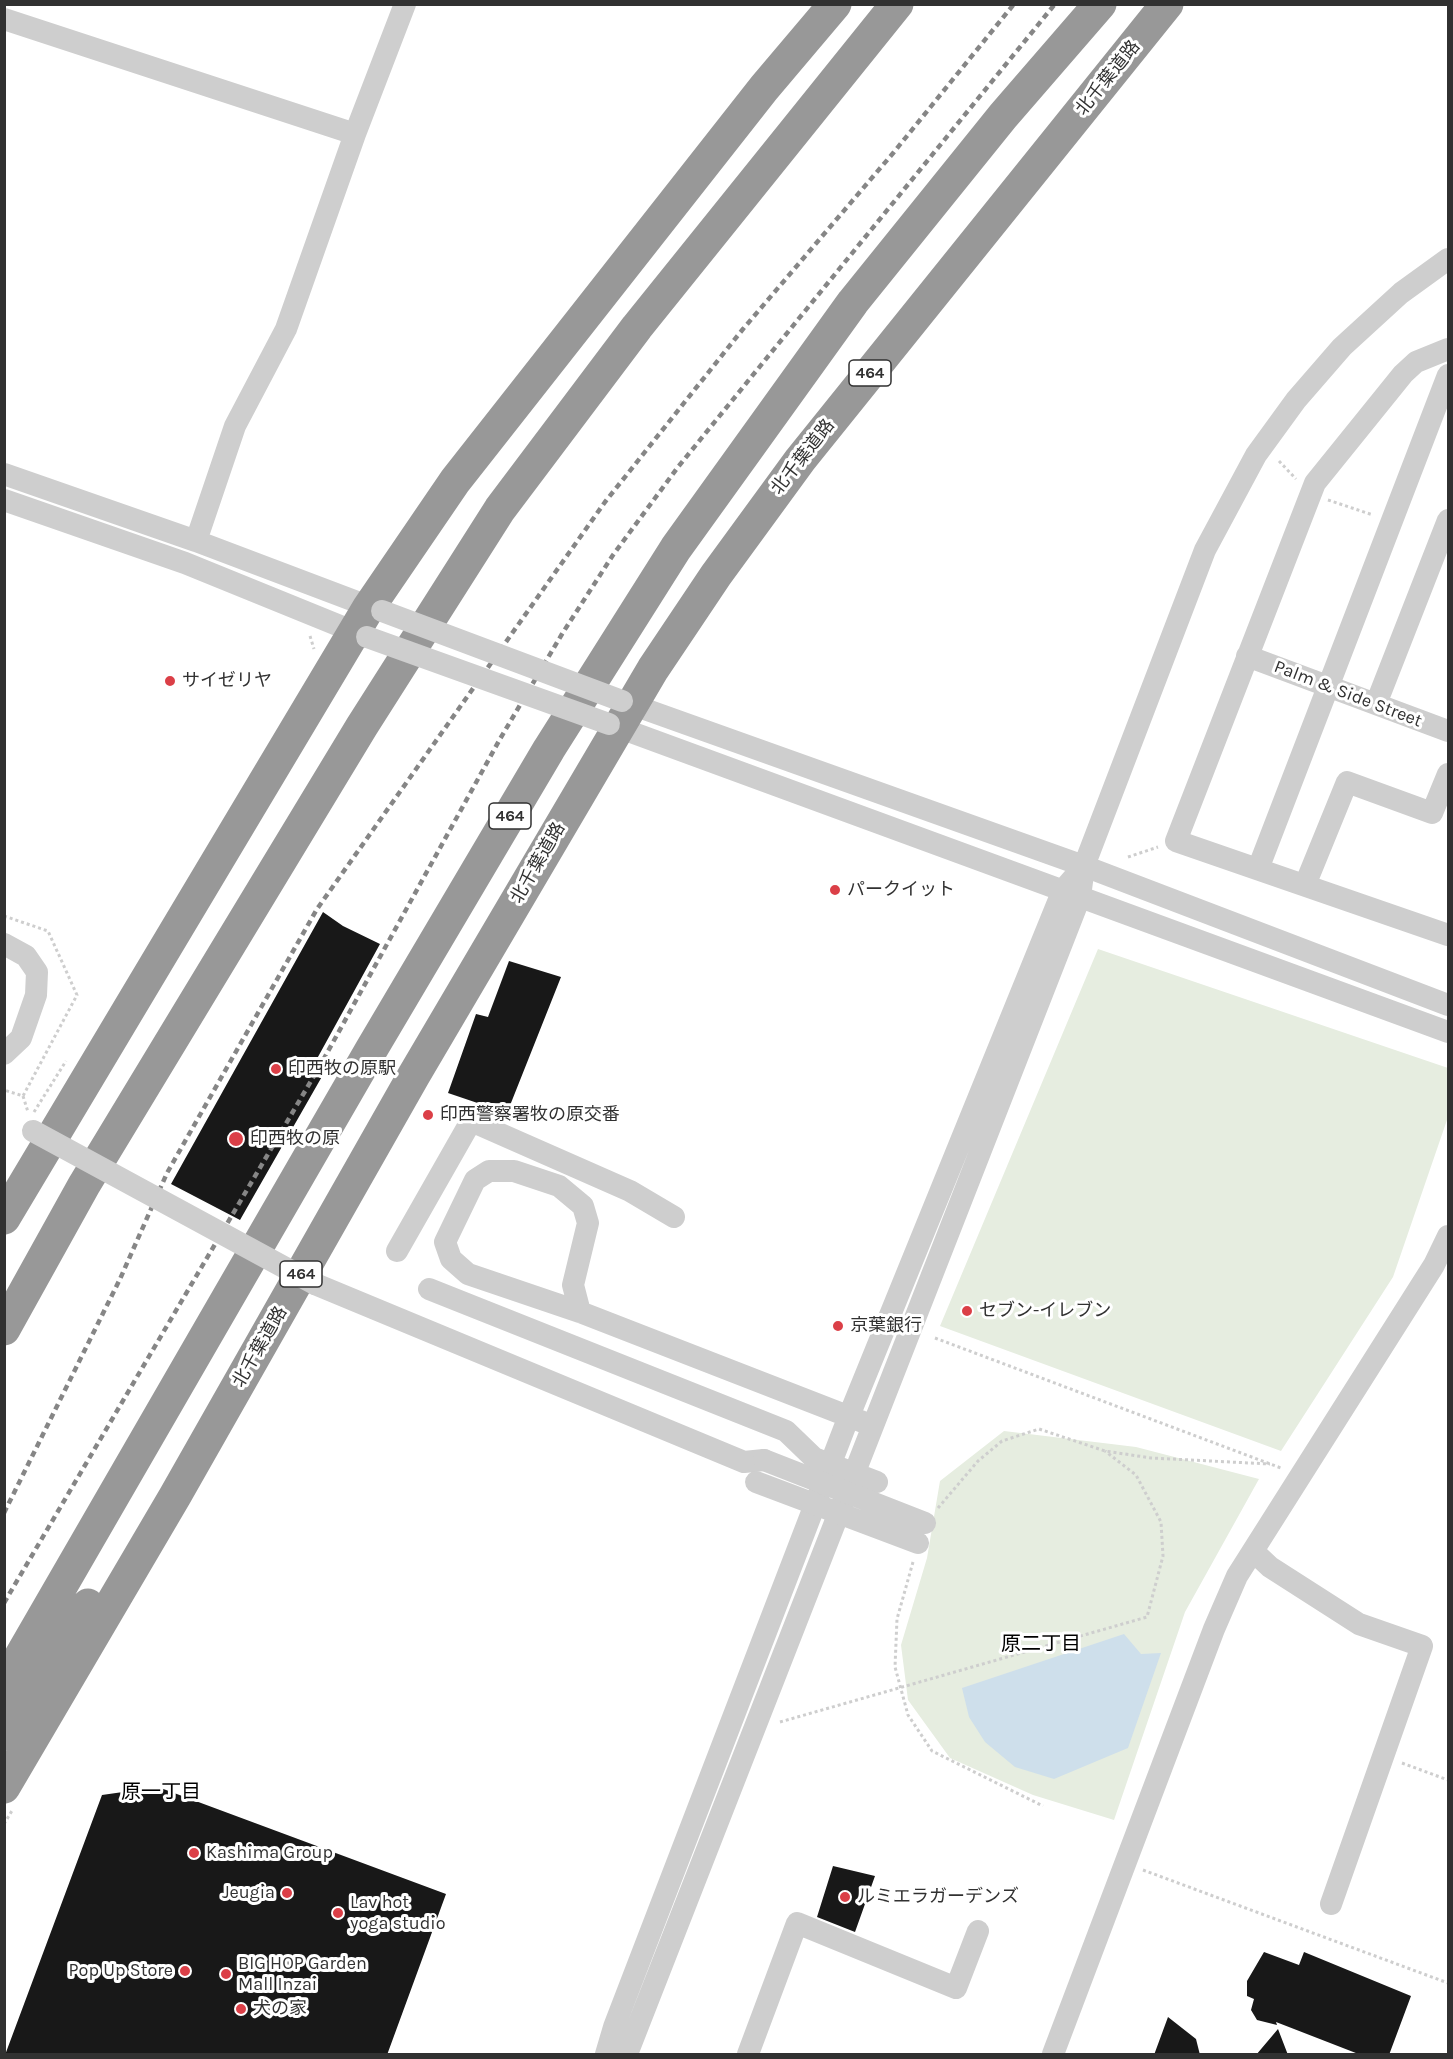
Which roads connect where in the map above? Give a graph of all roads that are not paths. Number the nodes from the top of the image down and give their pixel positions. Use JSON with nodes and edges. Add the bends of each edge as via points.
{"nodes":[{"id":1,"x":405,"y":4,"type":"edge"},
{"id":2,"x":835,"y":4,"type":"edge"},
{"id":3,"x":897,"y":4,"type":"edge"},
{"id":4,"x":1100,"y":4,"type":"edge"},
{"id":5,"x":1167,"y":4,"type":"edge"},
{"id":6,"x":4,"y":20,"type":"edge"},
{"id":7,"x":355,"y":134,"type":"junction"},
{"id":8,"x":1449,"y":259,"type":"edge"},
{"id":9,"x":1449,"y":349,"type":"edge"},
{"id":10,"x":1449,"y":375,"type":"edge"},
{"id":11,"x":4,"y":474,"type":"edge"},
{"id":12,"x":4,"y":500,"type":"edge"},
{"id":13,"x":1449,"y":520,"type":"edge"},
{"id":14,"x":196,"y":541,"type":"junction"},
{"id":15,"x":368,"y":622,"type":"junction"},
{"id":16,"x":1247,"y":656,"type":"junction"},
{"id":17,"x":1330,"y":687,"type":"junction"},
{"id":18,"x":1376,"y":704,"type":"junction"},
{"id":19,"x":620,"y":714,"type":"junction"},
{"id":20,"x":1449,"y":731,"type":"edge"},
{"id":21,"x":1449,"y":774,"type":"edge"},
{"id":22,"x":1084,"y":866,"type":"junction"},
{"id":23,"x":1258,"y":869,"type":"junction"},
{"id":24,"x":1305,"y":885,"type":"junction"},
{"id":25,"x":1071,"y":894,"type":"junction"},
{"id":26,"x":1449,"y":935,"type":"edge"},
{"id":27,"x":4,"y":944,"type":"edge"},
{"id":28,"x":1449,"y":1005,"type":"edge"},
{"id":29,"x":1449,"y":1032,"type":"edge"},
{"id":30,"x":4,"y":1054,"type":"edge"},
{"id":31,"x":31,"y":1125,"type":"road end"},
{"id":32,"x":674,"y":1217,"type":"dead end"},
{"id":33,"x":4,"y":1218,"type":"edge"},
{"id":34,"x":1449,"y":1236,"type":"edge"},
{"id":35,"x":397,"y":1251,"type":"dead end"},
{"id":36,"x":429,"y":1289,"type":"dead end"},
{"id":37,"x":580,"y":1312,"type":"junction"},
{"id":38,"x":4,"y":1329,"type":"edge"},
{"id":39,"x":849,"y":1416,"type":"junction"},
{"id":40,"x":873,"y":1426,"type":"junction"},
{"id":41,"x":754,"y":1461,"type":"junction"},
{"id":42,"x":830,"y":1464,"type":"junction"},
{"id":43,"x":854,"y":1473,"type":"junction"},
{"id":44,"x":878,"y":1482,"type":"dead end"},
{"id":45,"x":175,"y":1496,"type":"junction"},
{"id":46,"x":1253,"y":1551,"type":"junction"},
{"id":47,"x":4,"y":1685,"type":"edge"},
{"id":48,"x":4,"y":1734,"type":"edge"},
{"id":49,"x":4,"y":1787,"type":"edge"},
{"id":50,"x":1331,"y":1904,"type":"dead end"},
{"id":51,"x":978,"y":1931,"type":"dead end"},
{"id":52,"x":606,"y":2055,"type":"edge"},
{"id":53,"x":627,"y":2055,"type":"edge"},
{"id":54,"x":748,"y":2055,"type":"edge"},
{"id":55,"x":1053,"y":2055,"type":"edge"}],
"edges":[{"from":1,"to":7,"type":"street"},
{"from":2,"to":15,"type":"highway","via":[[764,88],[455,482]]},
{"from":3,"to":38,"type":"highway","via":[[637,327],[500,509],[362,726],[84,1185]]},
{"from":4,"to":47,"type":"highway","number":"464","via":[[1003,116],[853,302],[676,548],[543,759]]},
{"from":5,"to":19,"type":"highway","name":"北千葉道路","number":"464","via":[[800,460]]},
{"from":6,"to":7,"type":"street"},
{"from":7,"to":14,"type":"street","via":[[286,329],[236,426]]},
{"from":8,"to":22,"type":"street","via":[[1401,294],[1342,347],[1256,455],[1205,550]]},
{"from":9,"to":16,"type":"street","via":[[1416,362],[1403,374],[1315,483]]},
{"from":10,"to":17,"type":"street"},
{"from":11,"to":14,"type":"street"},
{"from":12,"to":15,"type":"street"},
{"from":13,"to":18,"type":"street"},
{"from":14,"to":15,"type":"street"},
{"from":15,"to":19,"type":"street","bridge":true},
{"from":15,"to":33,"type":"highway"},
{"from":16,"to":17,"type":"street","name":"Palm & Side Street"},
{"from":16,"to":23,"type":"street","via":[[1176,841]]},
{"from":17,"to":18,"type":"street","name":"Palm & Side Street"},
{"from":17,"to":23,"type":"street"},
{"from":18,"to":20,"type":"street","name":"Palm & Side Street"},
{"from":19,"to":22,"type":"street"},
{"from":19,"to":25,"type":"street"},
{"from":19,"to":45,"type":"highway","name":"北千葉道路","number":"464"},
{"from":21,"to":24,"type":"street","via":[[1432,813],[1347,782]]},
{"from":22,"to":25,"type":"street"},
{"from":22,"to":28,"type":"street"},
{"from":23,"to":24,"type":"street"},
{"from":24,"to":26,"type":"street"},
{"from":25,"to":29,"type":"street"},
{"from":25,"to":39,"type":"street"},
{"from":25,"to":40,"type":"street"},
{"from":27,"to":30,"type":"street","via":[[26,956],[37,972],[36,995],[21,1038]]},
{"from":31,"to":41,"type":"street","bridge":true,"via":[[315,1284]]},
{"from":32,"to":35,"type":"street","via":[[630,1191],[471,1121]]},
{"from":34,"to":46,"type":"street"},
{"from":36,"to":42,"type":"street","via":[[786,1431],[814,1458]]},
{"from":37,"to":37,"type":"street","via":[[468,1274],[451,1259],[445,1242],[475,1179],[489,1171],[514,1171],[559,1186],[583,1206],[588,1223],[573,1285]]},
{"from":37,"to":39,"type":"street"},
{"from":39,"to":40,"type":"street"},
{"from":39,"to":42,"type":"street"},
{"from":40,"to":43,"type":"street"},
{"from":41,"to":41,"type":"street","bridge":true,"via":[[922,1533],[756,1482]]},
{"from":42,"to":43,"type":"street"},
{"from":42,"to":52,"type":"street"},
{"from":43,"to":44,"type":"street"},
{"from":43,"to":53,"type":"street"},
{"from":45,"to":48,"type":"highway","via":[[138,1531]]},
{"from":45,"to":49,"type":"highway","name":"北千葉道路","number":"464"},
{"from":46,"to":50,"type":"street","via":[[1270,1568],[1359,1624],[1422,1646]]},
{"from":46,"to":55,"type":"street","via":[[1237,1576],[1214,1629]]},
{"from":51,"to":54,"type":"street","via":[[956,1988],[797,1923]]}]}
